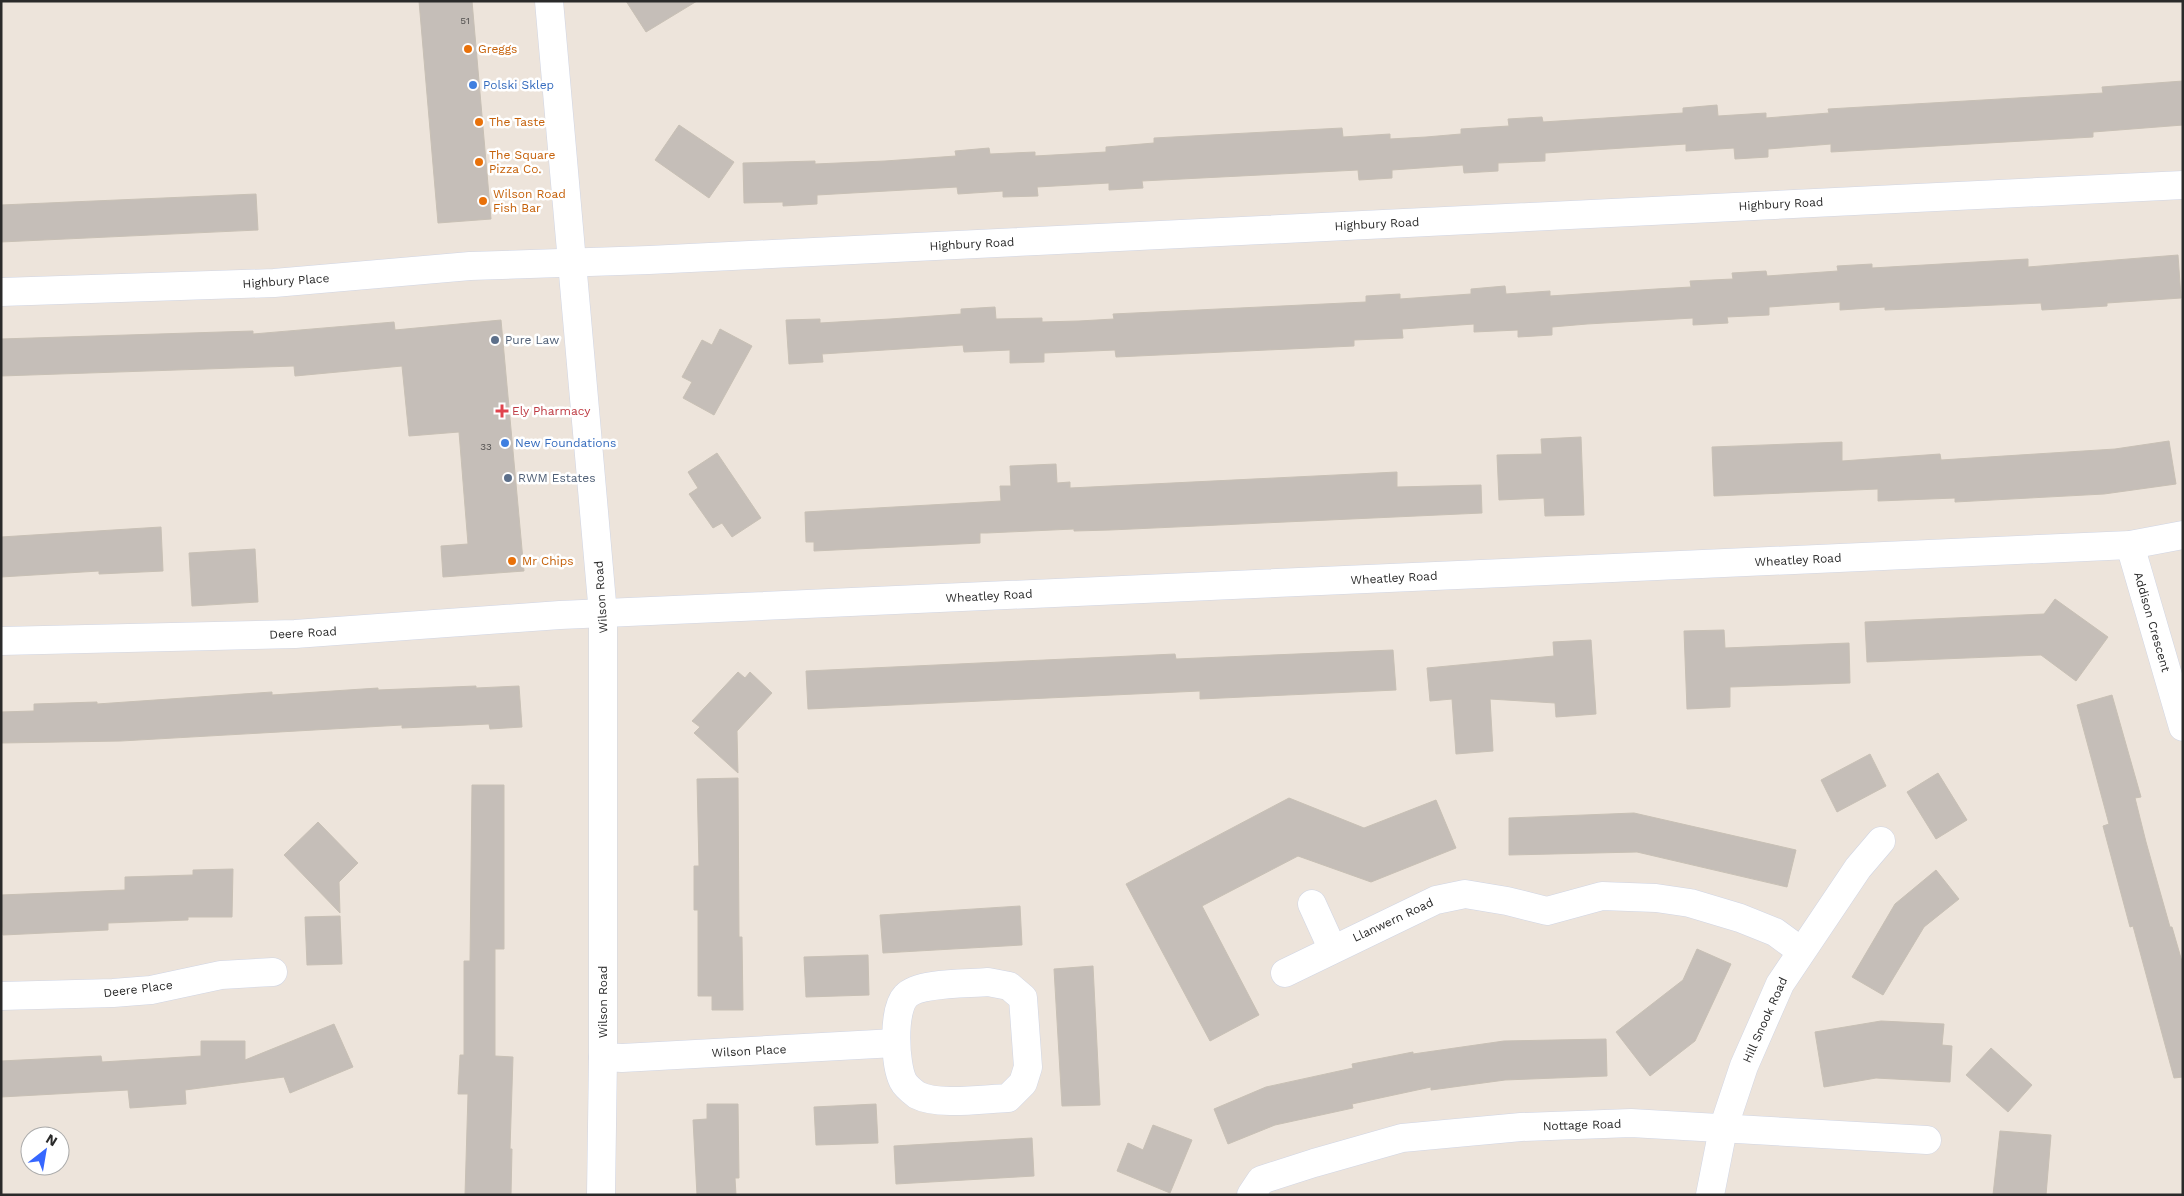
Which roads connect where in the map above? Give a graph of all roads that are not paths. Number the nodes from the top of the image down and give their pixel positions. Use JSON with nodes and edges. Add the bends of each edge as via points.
{"nodes":[{"id":1,"x":549,"y":1,"type":"edge"},
{"id":2,"x":2183,"y":185,"type":"edge"},
{"id":3,"x":571,"y":263,"type":"junction"},
{"id":4,"x":1,"y":292,"type":"edge"},
{"id":5,"x":2183,"y":535,"type":"edge"},
{"id":6,"x":2130,"y":545,"type":"junction"},
{"id":7,"x":604,"y":614,"type":"junction"},
{"id":8,"x":1,"y":640,"type":"edge"},
{"id":9,"x":2183,"y":727,"type":"edge"},
{"id":10,"x":1881,"y":841,"type":"dead end"},
{"id":11,"x":1312,"y":904,"type":"dead end"},
{"id":12,"x":1332,"y":948,"type":"junction"},
{"id":13,"x":1801,"y":950,"type":"junction"},
{"id":14,"x":273,"y":972,"type":"dead end"},
{"id":15,"x":1285,"y":974,"type":"dead end"},
{"id":16,"x":1,"y":996,"type":"edge"},
{"id":17,"x":895,"y":1043,"type":"junction"},
{"id":18,"x":603,"y":1057,"type":"junction"},
{"id":19,"x":1723,"y":1129,"type":"junction"},
{"id":20,"x":1927,"y":1140,"type":"dead end"},
{"id":21,"x":1251,"y":1194,"type":"edge"},
{"id":22,"x":601,"y":1195,"type":"edge"},
{"id":23,"x":1710,"y":1195,"type":"edge"}],
"edges":[{"from":1,"to":3,"type":"street","name":"Wilson Road"},
{"from":2,"to":3,"type":"street","name":"Highbury Road"},
{"from":3,"to":4,"type":"street","name":"Highbury Place","via":[[470,266],[274,283]]},
{"from":3,"to":7,"type":"street","name":"Wilson Road"},
{"from":5,"to":6,"type":"street","name":"Wheatley Road"},
{"from":6,"to":7,"type":"street","name":"Wheatley Road"},
{"from":6,"to":9,"type":"street","name":"Addison Crescent"},
{"from":7,"to":8,"type":"street","name":"Deere Road","via":[[295,634]]},
{"from":7,"to":18,"type":"street","name":"Wilson Road"},
{"from":10,"to":13,"type":"street","name":"Hill Snook Road","via":[[1858,868]]},
{"from":11,"to":12,"type":"street"},
{"from":12,"to":13,"type":"street","name":"Llanwern Road","via":[[1436,900],[1465,894],[1547,911],[1602,896],[1690,903],[1775,932]]},
{"from":12,"to":15,"type":"street","name":"Llanwern Road"},
{"from":13,"to":19,"type":"street","name":"Hill Snook Road","via":[[1776,994],[1744,1066]]},
{"from":14,"to":16,"type":"street","name":"Deere Place","via":[[221,975],[141,991]]},
{"from":17,"to":17,"type":"street","via":[[898,1015],[905,996],[920,988],[988,982],[1010,986],[1023,998],[1028,1067],[1023,1083],[1008,1098],[934,1100],[916,1094],[903,1081]]},
{"from":17,"to":18,"type":"street","name":"Wilson Place"},
{"from":18,"to":22,"type":"street","name":"Wilson Road"},
{"from":19,"to":20,"type":"street","name":"Nottage Road"},
{"from":19,"to":21,"type":"street","name":"Nottage Road","via":[[1630,1123],[1521,1127],[1402,1138],[1261,1180]]},
{"from":19,"to":23,"type":"street","name":"Hill Snook Road"}]}
